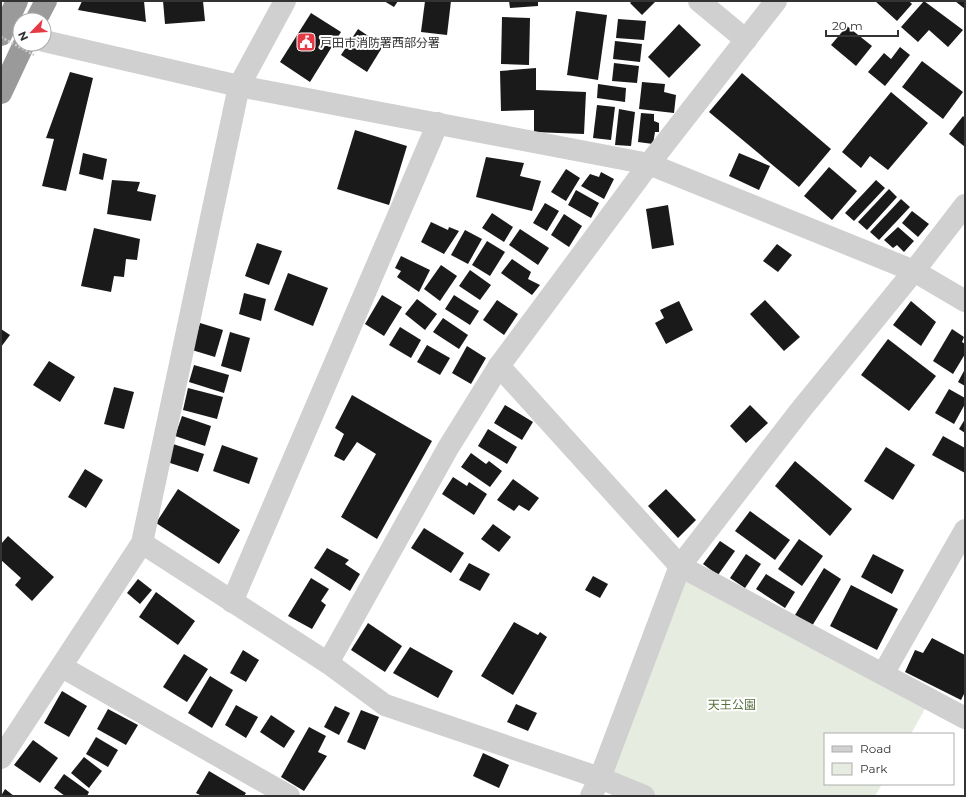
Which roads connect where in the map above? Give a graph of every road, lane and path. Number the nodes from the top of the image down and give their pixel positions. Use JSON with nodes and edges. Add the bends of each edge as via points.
{"nodes":[{"id":1,"x":17,"y":1,"type":"edge"},
{"id":2,"x":46,"y":1,"type":"edge"},
{"id":3,"x":285,"y":1,"type":"edge"},
{"id":4,"x":699,"y":1,"type":"edge"},
{"id":5,"x":776,"y":1,"type":"edge"},
{"id":6,"x":40,"y":12,"type":"edge"},
{"id":7,"x":1,"y":36,"type":"edge"},
{"id":8,"x":12,"y":40,"type":"edge"},
{"id":9,"x":746,"y":40,"type":"junction"},
{"id":10,"x":52,"y":50,"type":"edge"},
{"id":11,"x":26,"y":52,"type":"edge"},
{"id":12,"x":27,"y":52,"type":"edge"},
{"id":13,"x":1,"y":80,"type":"edge"},
{"id":14,"x":239,"y":86,"type":"junction"},
{"id":15,"x":1,"y":93,"type":"edge"},
{"id":16,"x":438,"y":123,"type":"junction"},
{"id":17,"x":649,"y":164,"type":"junction"},
{"id":18,"x":965,"y":205,"type":"edge"},
{"id":19,"x":914,"y":271,"type":"junction"},
{"id":20,"x":965,"y":301,"type":"edge"},
{"id":21,"x":499,"y":366,"type":"junction"},
{"id":22,"x":965,"y":530,"type":"edge"},
{"id":23,"x":142,"y":543,"type":"junction"},
{"id":24,"x":680,"y":566,"type":"junction"},
{"id":25,"x":232,"y":602,"type":"junction"},
{"id":26,"x":328,"y":663,"type":"junction"},
{"id":27,"x":62,"y":667,"type":"junction"},
{"id":28,"x":883,"y":674,"type":"junction"},
{"id":29,"x":965,"y":718,"type":"edge"},
{"id":30,"x":1,"y":758,"type":"edge"},
{"id":31,"x":596,"y":787,"type":"edge"},
{"id":32,"x":290,"y":796,"type":"edge"},
{"id":33,"x":644,"y":796,"type":"edge"}],
"edges":[{"from":1,"to":7,"type":"highway"},
{"from":2,"to":6,"type":"highway"},
{"from":3,"to":14,"type":"street"},
{"from":4,"to":9,"type":"street"},
{"from":5,"to":9,"type":"street"},
{"from":7,"to":8,"type":"path","bridge":true},
{"from":9,"to":17,"type":"street"},
{"from":10,"to":14,"type":"street"},
{"from":11,"to":13,"type":"highway"},
{"from":12,"to":15,"type":"highway"},
{"from":14,"to":16,"type":"street"},
{"from":14,"to":23,"type":"street"},
{"from":16,"to":17,"type":"street"},
{"from":16,"to":25,"type":"street"},
{"from":17,"to":19,"type":"street"},
{"from":17,"to":21,"type":"street"},
{"from":18,"to":19,"type":"street"},
{"from":19,"to":20,"type":"street"},
{"from":19,"to":24,"type":"street","via":[[799,412]]},
{"from":21,"to":24,"type":"street"},
{"from":21,"to":26,"type":"street","via":[[448,448]]},
{"from":22,"to":28,"type":"street"},
{"from":23,"to":25,"type":"street"},
{"from":23,"to":27,"type":"street"},
{"from":24,"to":28,"type":"street"},
{"from":24,"to":31,"type":"street"},
{"from":25,"to":26,"type":"street"},
{"from":26,"to":31,"type":"street","via":[[385,705]]},
{"from":27,"to":30,"type":"street"},
{"from":27,"to":32,"type":"street"},
{"from":28,"to":29,"type":"street"},
{"from":31,"to":33,"type":"street"}]}
